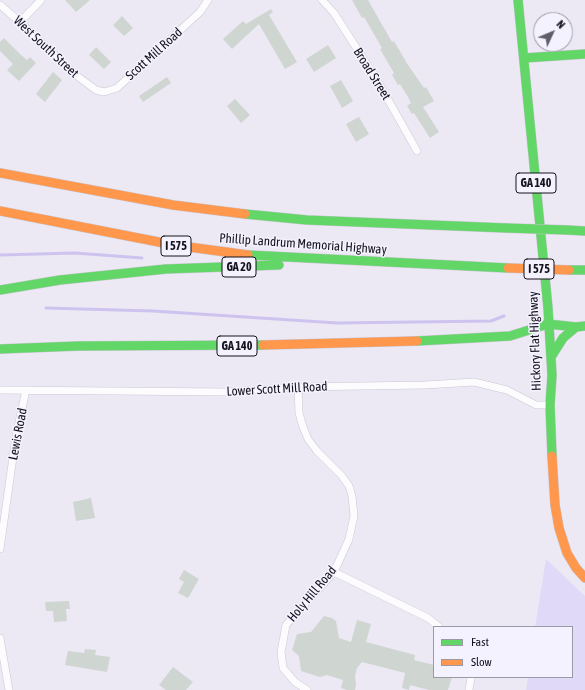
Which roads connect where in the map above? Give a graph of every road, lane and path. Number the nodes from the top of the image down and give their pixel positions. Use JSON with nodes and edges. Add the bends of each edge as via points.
{"nodes":[{"id":1,"x":41,"y":0,"type":"edge"},
{"id":2,"x":208,"y":0,"type":"edge"},
{"id":3,"x":322,"y":0,"type":"edge"},
{"id":4,"x":518,"y":0,"type":"edge"},
{"id":5,"x":0,"y":5,"type":"edge"},
{"id":6,"x":20,"y":22,"type":"junction"},
{"id":7,"x":585,"y":54,"type":"edge"},
{"id":8,"x":524,"y":58,"type":"junction"},
{"id":9,"x":93,"y":87,"type":"joint"},
{"id":10,"x":417,"y":151,"type":"dead end"},
{"id":11,"x":0,"y":173,"type":"edge"},
{"id":12,"x":0,"y":211,"type":"edge"},
{"id":13,"x":585,"y":231,"type":"edge"},
{"id":14,"x":355,"y":261,"type":"junction"},
{"id":15,"x":585,"y":270,"type":"edge"},
{"id":16,"x":0,"y":290,"type":"edge"},
{"id":17,"x":548,"y":324,"type":"junction"},
{"id":18,"x":580,"y":326,"type":"edge"},
{"id":19,"x":0,"y":340,"type":"edge"},
{"id":20,"x":78,"y":346,"type":"junction"},
{"id":21,"x":0,"y":350,"type":"edge"},
{"id":22,"x":551,"y":357,"type":"junction"},
{"id":23,"x":298,"y":387,"type":"junction"},
{"id":24,"x":0,"y":390,"type":"edge"},
{"id":25,"x":26,"y":390,"type":"junction"},
{"id":26,"x":550,"y":405,"type":"junction"},
{"id":27,"x":0,"y":549,"type":"edge"},
{"id":28,"x":334,"y":572,"type":"junction"},
{"id":29,"x":585,"y":578,"type":"edge"},
{"id":30,"x":438,"y":626,"type":"edge"},
{"id":31,"x":0,"y":638,"type":"edge"},
{"id":32,"x":471,"y":678,"type":"edge"},
{"id":33,"x":9,"y":690,"type":"edge"},
{"id":34,"x":307,"y":690,"type":"edge"},
{"id":35,"x":469,"y":690,"type":"edge"}],
"edges":[{"from":1,"to":6,"type":"street"},
{"from":2,"to":9,"type":"street","name":"Scott Mill Road","via":[[200,12],[117,88],[104,92]]},
{"from":3,"to":10,"type":"street","name":"Broad Street","via":[[334,13],[377,80]]},
{"from":4,"to":8,"type":"main road","name":"Hickory Flat Highway"},
{"from":5,"to":6,"type":"street","name":"West South Street"},
{"from":6,"to":9,"type":"street","name":"West South Street","via":[[73,74]]},
{"from":7,"to":8,"type":"main road"},
{"from":8,"to":17,"type":"main road","name":"Hickory Flat Highway","number":"GA 140"},
{"from":11,"to":13,"type":"main road","name":"Phillip Landrum Memorial Highway","bridge":true,"via":[[174,205],[260,216]]},
{"from":12,"to":14,"type":"main road","name":"Phillip Landrum Memorial Highway","number":"I 575","via":[[232,254]]},
{"from":14,"to":15,"type":"main road","name":"Phillip Landrum Memorial Highway","number":"I 575","bridge":true},
{"from":14,"to":16,"type":"main road","number":"GA 20","via":[[166,269],[60,280]]},
{"from":17,"to":18,"type":"main road"},
{"from":17,"to":20,"type":"main road","number":"GA 140","via":[[510,336],[381,343]]},
{"from":17,"to":22,"type":"main road","name":"Hickory Flat Highway","number":"GA 140"},
{"from":18,"to":22,"type":"main road","via":[[563,338]]},
{"from":19,"to":20,"type":"main road","number":"GA 140"},
{"from":20,"to":21,"type":"main road"},
{"from":22,"to":26,"type":"main road","name":"Hickory Flat Highway","number":"GA 140"},
{"from":23,"to":25,"type":"street","name":"Lower Scott Mill Road","via":[[227,392]]},
{"from":23,"to":26,"type":"street","name":"Lower Scott Mill Road","via":[[425,386],[474,382],[507,390],[536,405]]},
{"from":23,"to":28,"type":"street","name":"Holy Hill Road","via":[[299,413],[308,439],[342,476],[352,496],[352,527]]},
{"from":24,"to":25,"type":"street","name":"Lower Scott Mill Road"},
{"from":25,"to":27,"type":"street","name":"Lewis Road","via":[[16,436]]},
{"from":26,"to":29,"type":"main road","name":"Hickory Flat Highway","number":"GA 140","via":[[553,488],[558,524],[567,553]]},
{"from":28,"to":30,"type":"street","via":[[428,618]]},
{"from":28,"to":34,"type":"street","name":"Holy Hill Road","via":[[286,625],[281,652],[283,668],[295,682]]},
{"from":31,"to":33,"type":"street"},
{"from":32,"to":35,"type":"street"}]}
